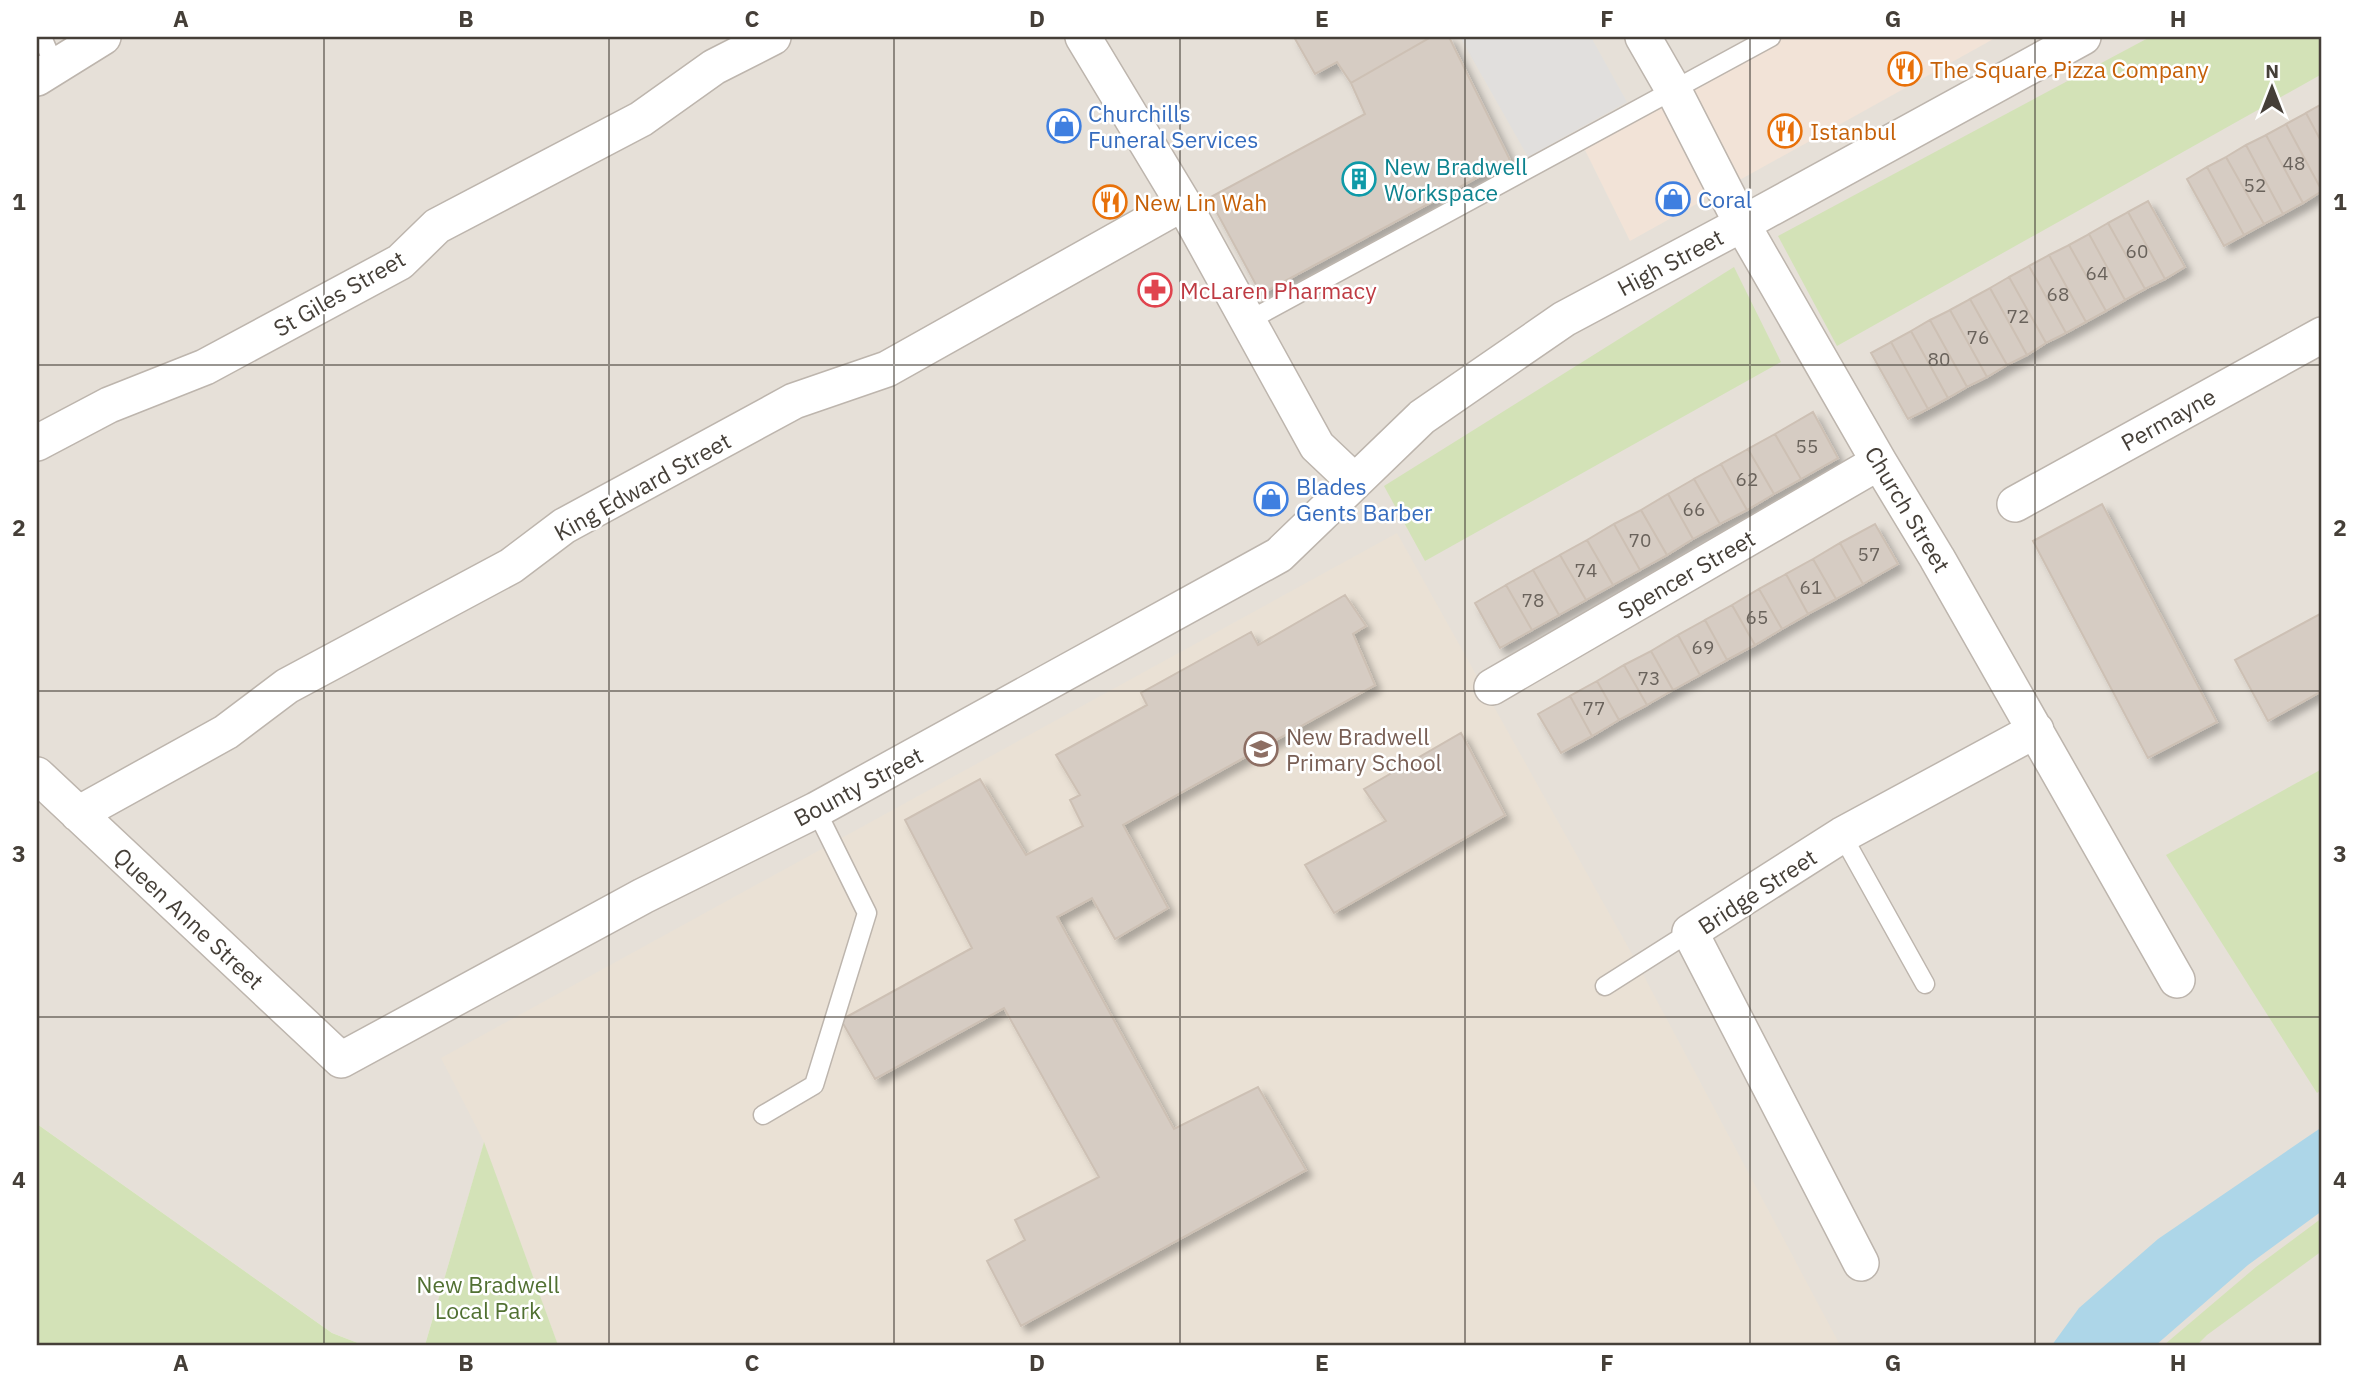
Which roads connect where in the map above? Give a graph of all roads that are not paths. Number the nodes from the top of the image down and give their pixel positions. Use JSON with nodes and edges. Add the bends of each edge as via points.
{"nodes":[{"id":1,"x":103,"y":37,"type":"edge"},
{"id":2,"x":773,"y":37,"type":"edge"},
{"id":3,"x":1083,"y":37,"type":"edge"},
{"id":4,"x":1643,"y":37,"type":"edge"},
{"id":5,"x":1771,"y":37,"type":"edge"},
{"id":6,"x":2083,"y":37,"type":"edge"},
{"id":7,"x":45,"y":61,"type":"edge"},
{"id":8,"x":1674,"y":90,"type":"junction"},
{"id":9,"x":1183,"y":202,"type":"junction"},
{"id":10,"x":1742,"y":224,"type":"junction"},
{"id":11,"x":1248,"y":321,"type":"junction"},
{"id":12,"x":2322,"y":335,"type":"edge"},
{"id":13,"x":37,"y":443,"type":"edge"},
{"id":14,"x":1879,"y":462,"type":"junction"},
{"id":15,"x":1353,"y":481,"type":"junction"},
{"id":16,"x":2015,"y":504,"type":"dead end"},
{"id":17,"x":1492,"y":687,"type":"dead end"},
{"id":18,"x":2036,"y":730,"type":"junction"},
{"id":19,"x":37,"y":775,"type":"edge"},
{"id":20,"x":816,"y":810,"type":"junction"},
{"id":21,"x":78,"y":814,"type":"junction"},
{"id":22,"x":1842,"y":835,"type":"junction"},
{"id":23,"x":1690,"y":932,"type":"junction"},
{"id":24,"x":2177,"y":980,"type":"dead end"},
{"id":25,"x":1925,"y":984,"type":"dead end"},
{"id":26,"x":1605,"y":986,"type":"dead end"},
{"id":27,"x":341,"y":1060,"type":"joint"},
{"id":28,"x":763,"y":1115,"type":"dead end"},
{"id":29,"x":1861,"y":1263,"type":"dead end"}],
"edges":[{"from":1,"to":7,"type":"street"},
{"from":2,"to":13,"type":"street","name":"St Giles Street","via":[[714,67],[641,119],[437,226],[400,262],[205,367],[109,405]]},
{"from":3,"to":9,"type":"street"},
{"from":4,"to":8,"type":"street","name":"Church Street"},
{"from":5,"to":8,"type":"lane"},
{"from":6,"to":10,"type":"street","name":"High Street"},
{"from":8,"to":10,"type":"street","name":"Church Street"},
{"from":8,"to":11,"type":"lane"},
{"from":9,"to":11,"type":"street"},
{"from":9,"to":21,"type":"street","name":"King Edward Street","via":[[887,369],[794,401],[564,526],[511,566],[287,686],[226,732]]},
{"from":10,"to":14,"type":"street","name":"Church Street"},
{"from":10,"to":15,"type":"street","name":"High Street","via":[[1564,319],[1422,417]]},
{"from":11,"to":15,"type":"street","via":[[1317,446]]},
{"from":12,"to":16,"type":"street","name":"Permayne"},
{"from":14,"to":17,"type":"street","name":"Spencer Street"},
{"from":14,"to":18,"type":"street","name":"Church Street"},
{"from":15,"to":20,"type":"street","name":"Bounty Street","via":[[1279,555]]},
{"from":18,"to":22,"type":"street","name":"Bridge Street"},
{"from":18,"to":24,"type":"street","name":"Church Street"},
{"from":19,"to":21,"type":"street","name":"Queen Anne Street"},
{"from":20,"to":27,"type":"street","name":"Bounty Street","via":[[643,896]]},
{"from":20,"to":28,"type":"lane","via":[[867,913],[814,1085]]},
{"from":21,"to":27,"type":"street","name":"Queen Anne Street"},
{"from":22,"to":23,"type":"street","name":"Bridge Street"},
{"from":22,"to":25,"type":"lane"},
{"from":23,"to":26,"type":"lane"},
{"from":23,"to":29,"type":"street","name":"Bridge Street"}]}
